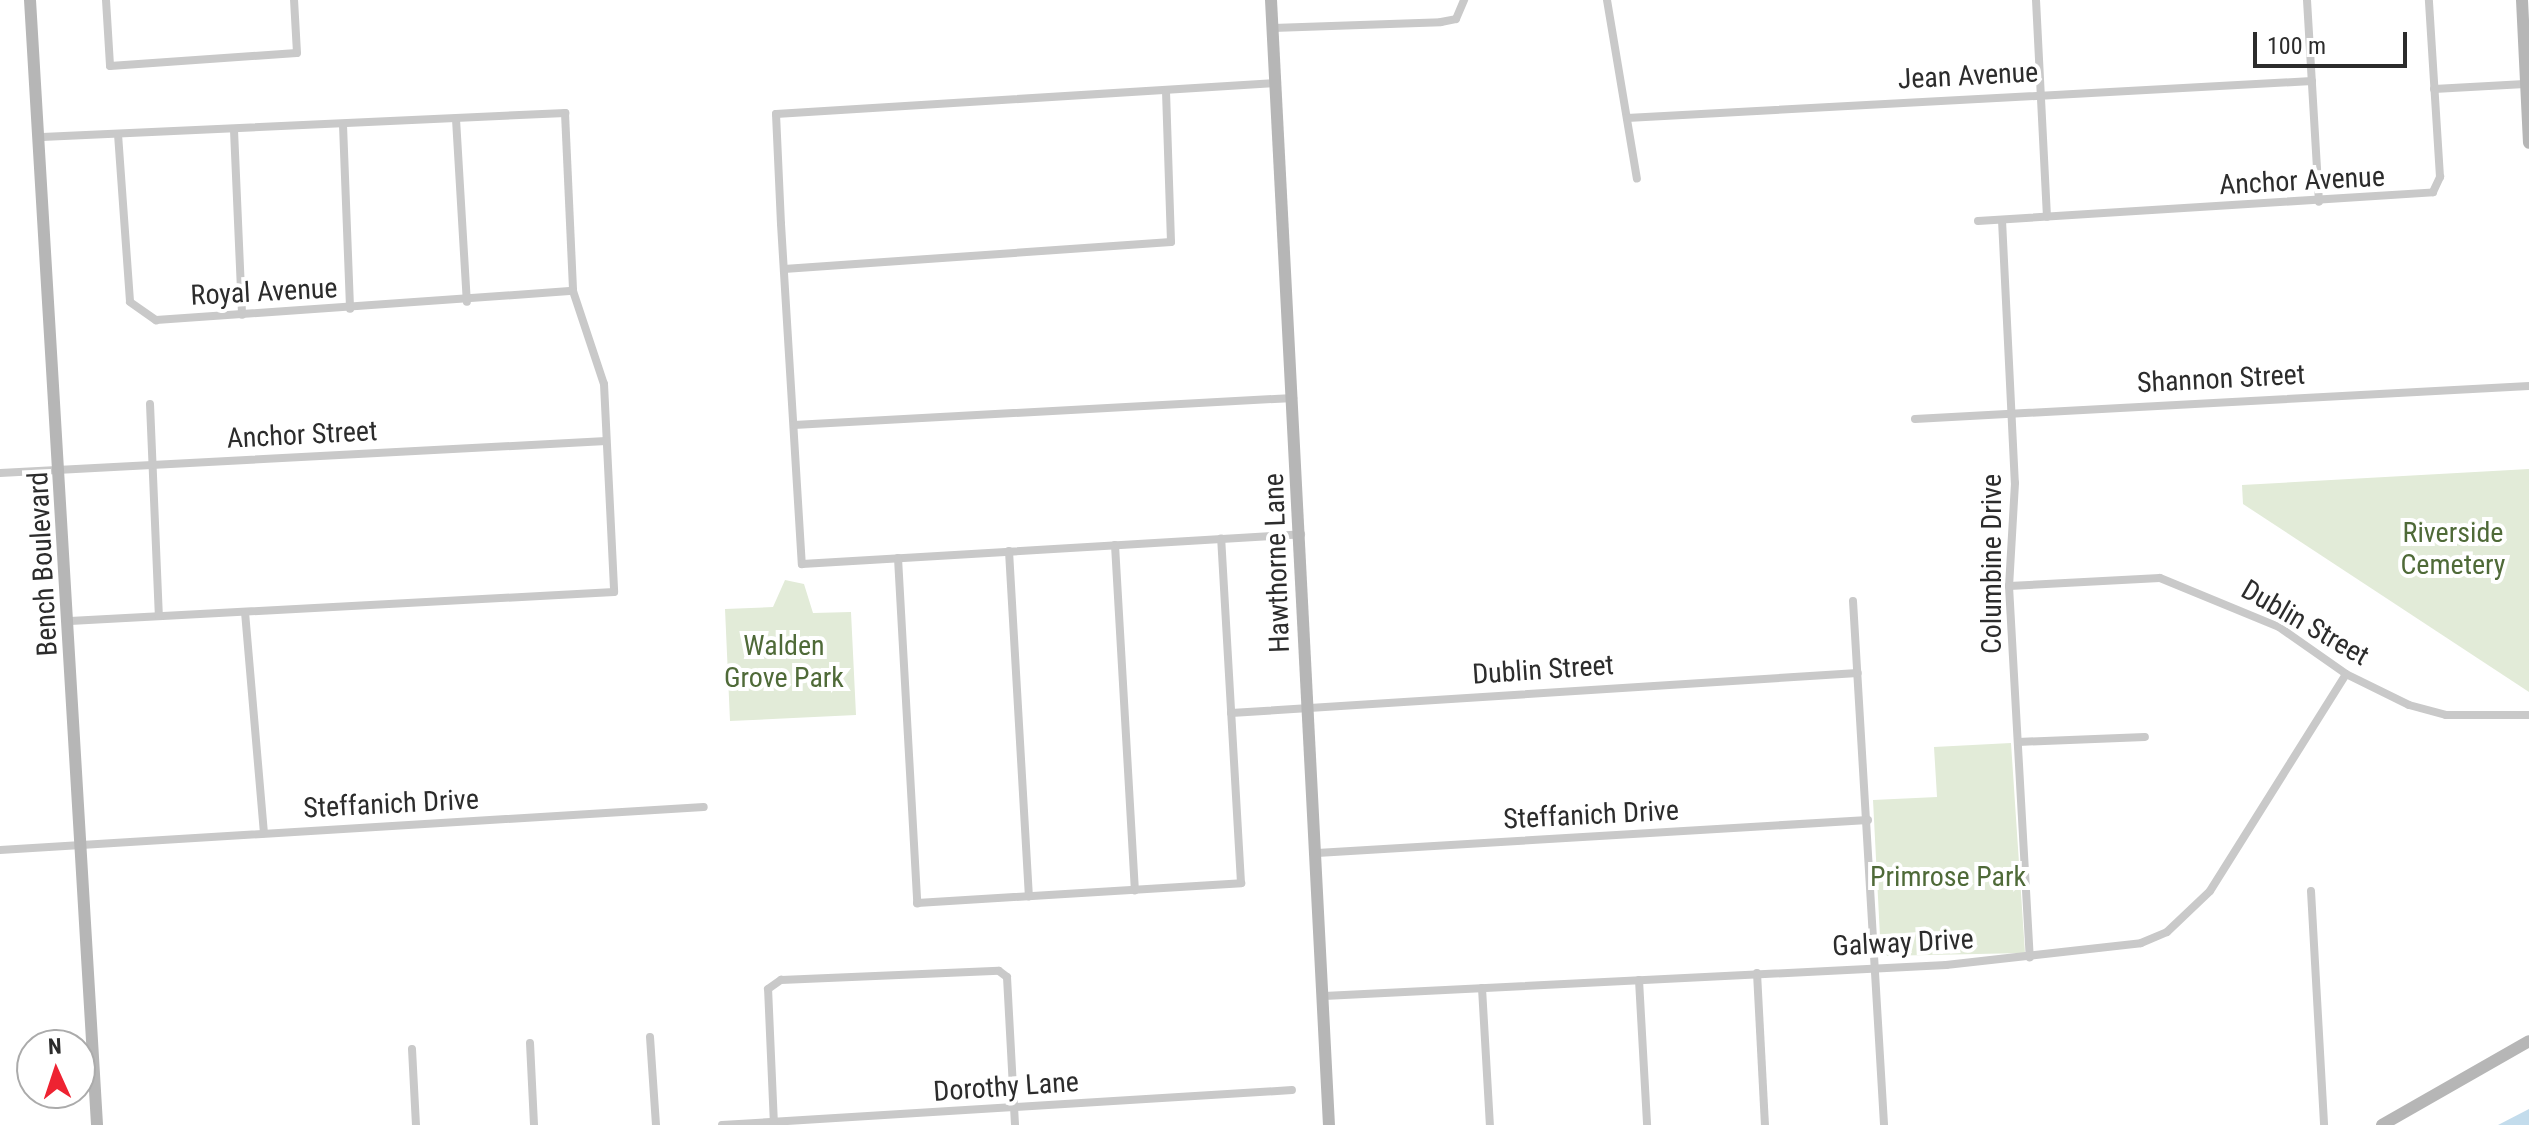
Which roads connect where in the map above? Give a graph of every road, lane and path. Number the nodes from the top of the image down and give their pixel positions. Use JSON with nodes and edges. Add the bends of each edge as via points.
{"nodes":[{"id":1,"x":30,"y":0,"type":"edge"},
{"id":2,"x":106,"y":0,"type":"edge"},
{"id":3,"x":294,"y":0,"type":"edge"},
{"id":4,"x":1271,"y":0,"type":"edge"},
{"id":5,"x":1464,"y":0,"type":"edge"},
{"id":6,"x":1607,"y":0,"type":"edge"},
{"id":7,"x":2036,"y":0,"type":"edge"},
{"id":8,"x":2307,"y":0,"type":"edge"},
{"id":9,"x":2429,"y":0,"type":"edge"},
{"id":10,"x":2522,"y":0,"type":"edge"},
{"id":11,"x":1273,"y":28,"type":"junction"},
{"id":12,"x":2312,"y":81,"type":"junction"},
{"id":13,"x":1276,"y":83,"type":"junction"},
{"id":14,"x":2525,"y":84,"type":"junction"},
{"id":15,"x":2434,"y":89,"type":"junction"},
{"id":16,"x":1166,"y":91,"type":"junction"},
{"id":17,"x":2041,"y":94,"type":"junction"},
{"id":18,"x":1627,"y":118,"type":"junction"},
{"id":19,"x":456,"y":119,"type":"junction"},
{"id":20,"x":343,"y":125,"type":"junction"},
{"id":21,"x":234,"y":130,"type":"junction"},
{"id":22,"x":118,"y":134,"type":"junction"},
{"id":23,"x":42,"y":137,"type":"junction"},
{"id":24,"x":2529,"y":143,"type":"edge"},
{"id":25,"x":1637,"y":179,"type":"dead end"},
{"id":26,"x":2319,"y":202,"type":"junction"},
{"id":27,"x":2047,"y":217,"type":"junction"},
{"id":28,"x":2002,"y":220,"type":"junction"},
{"id":29,"x":1978,"y":221,"type":"dead end"},
{"id":30,"x":784,"y":269,"type":"junction"},
{"id":31,"x":573,"y":291,"type":"junction"},
{"id":32,"x":467,"y":302,"type":"junction"},
{"id":33,"x":350,"y":309,"type":"junction"},
{"id":34,"x":242,"y":315,"type":"junction"},
{"id":35,"x":2529,"y":386,"type":"edge"},
{"id":36,"x":1294,"y":398,"type":"junction"},
{"id":37,"x":150,"y":404,"type":"dead end"},
{"id":38,"x":2014,"y":412,"type":"junction"},
{"id":39,"x":1915,"y":419,"type":"dead end"},
{"id":40,"x":794,"y":425,"type":"junction"},
{"id":41,"x":606,"y":441,"type":"junction"},
{"id":42,"x":153,"y":465,"type":"junction"},
{"id":43,"x":62,"y":470,"type":"junction"},
{"id":44,"x":0,"y":473,"type":"edge"},
{"id":45,"x":1301,"y":534,"type":"junction"},
{"id":46,"x":1221,"y":539,"type":"junction"},
{"id":47,"x":1115,"y":545,"type":"junction"},
{"id":48,"x":1009,"y":551,"type":"junction"},
{"id":49,"x":898,"y":558,"type":"junction"},
{"id":50,"x":2009,"y":586,"type":"junction"},
{"id":51,"x":1853,"y":601,"type":"dead end"},
{"id":52,"x":245,"y":612,"type":"junction"},
{"id":53,"x":159,"y":616,"type":"junction"},
{"id":54,"x":70,"y":621,"type":"junction"},
{"id":55,"x":1858,"y":673,"type":"junction"},
{"id":56,"x":2346,"y":674,"type":"junction"},
{"id":57,"x":1307,"y":707,"type":"junction"},
{"id":58,"x":1231,"y":713,"type":"junction"},
{"id":59,"x":2529,"y":715,"type":"edge"},
{"id":60,"x":2145,"y":737,"type":"dead end"},
{"id":61,"x":2018,"y":742,"type":"junction"},
{"id":62,"x":704,"y":807,"type":"dead end"},
{"id":63,"x":1868,"y":820,"type":"junction"},
{"id":64,"x":264,"y":833,"type":"junction"},
{"id":65,"x":81,"y":844,"type":"junction"},
{"id":66,"x":0,"y":850,"type":"edge"},
{"id":67,"x":1317,"y":853,"type":"junction"},
{"id":68,"x":1135,"y":890,"type":"junction"},
{"id":69,"x":2311,"y":891,"type":"dead end"},
{"id":70,"x":1029,"y":896,"type":"junction"},
{"id":71,"x":2030,"y":957,"type":"junction"},
{"id":72,"x":1878,"y":966,"type":"junction"},
{"id":73,"x":1757,"y":973,"type":"junction"},
{"id":74,"x":1639,"y":980,"type":"junction"},
{"id":75,"x":1482,"y":988,"type":"junction"},
{"id":76,"x":1324,"y":996,"type":"junction"},
{"id":77,"x":650,"y":1037,"type":"dead end"},
{"id":78,"x":2529,"y":1041,"type":"edge"},
{"id":79,"x":530,"y":1043,"type":"dead end"},
{"id":80,"x":412,"y":1049,"type":"dead end"},
{"id":81,"x":1292,"y":1090,"type":"dead end"},
{"id":82,"x":1014,"y":1108,"type":"junction"},
{"id":83,"x":774,"y":1124,"type":"edge"},
{"id":84,"x":97,"y":1125,"type":"edge"},
{"id":85,"x":416,"y":1125,"type":"edge"},
{"id":86,"x":534,"y":1125,"type":"edge"},
{"id":87,"x":656,"y":1125,"type":"edge"},
{"id":88,"x":722,"y":1125,"type":"edge"},
{"id":89,"x":1015,"y":1125,"type":"edge"},
{"id":90,"x":1329,"y":1125,"type":"edge"},
{"id":91,"x":1490,"y":1125,"type":"edge"},
{"id":92,"x":1647,"y":1125,"type":"edge"},
{"id":93,"x":1765,"y":1125,"type":"edge"},
{"id":94,"x":1884,"y":1125,"type":"edge"},
{"id":95,"x":2324,"y":1125,"type":"edge"},
{"id":96,"x":2382,"y":1125,"type":"edge"}],
"edges":[{"from":1,"to":23,"type":"street","name":"Bench Boulevard"},
{"from":2,"to":3,"type":"street","via":[[110,66],[297,53]]},
{"from":4,"to":11,"type":"street","name":"Hawthorne Lane"},
{"from":5,"to":11,"type":"street","via":[[1456,19],[1441,22]]},
{"from":6,"to":18,"type":"street"},
{"from":7,"to":17,"type":"street"},
{"from":8,"to":12,"type":"street"},
{"from":9,"to":15,"type":"street"},
{"from":10,"to":14,"type":"street"},
{"from":11,"to":13,"type":"street","name":"Hawthorne Lane"},
{"from":12,"to":17,"type":"street","name":"Jean Avenue"},
{"from":12,"to":26,"type":"street"},
{"from":13,"to":16,"type":"street"},
{"from":13,"to":36,"type":"street","name":"Hawthorne Lane"},
{"from":14,"to":15,"type":"street"},
{"from":14,"to":24,"type":"street"},
{"from":15,"to":26,"type":"street","name":"Anchor Avenue","via":[[2440,177],[2433,192]]},
{"from":16,"to":30,"type":"street","via":[[1171,242]]},
{"from":16,"to":30,"type":"street","via":[[776,114]]},
{"from":17,"to":18,"type":"street","name":"Jean Avenue"},
{"from":17,"to":27,"type":"street"},
{"from":18,"to":25,"type":"street"},
{"from":19,"to":20,"type":"street"},
{"from":19,"to":31,"type":"street","via":[[565,113]]},
{"from":19,"to":32,"type":"street"},
{"from":20,"to":21,"type":"street"},
{"from":20,"to":33,"type":"street"},
{"from":21,"to":22,"type":"street"},
{"from":21,"to":34,"type":"street"},
{"from":22,"to":23,"type":"street"},
{"from":22,"to":34,"type":"street","name":"Royal Avenue","via":[[135,311],[156,320]]},
{"from":23,"to":43,"type":"street","name":"Bench Boulevard"},
{"from":26,"to":27,"type":"street","name":"Anchor Avenue"},
{"from":27,"to":28,"type":"street","name":"Anchor Avenue"},
{"from":28,"to":29,"type":"street","name":"Anchor Avenue"},
{"from":28,"to":38,"type":"street","name":"Columbine Drive"},
{"from":30,"to":40,"type":"street"},
{"from":31,"to":32,"type":"street","name":"Royal Avenue"},
{"from":31,"to":41,"type":"street","via":[[604,384]]},
{"from":32,"to":33,"type":"street","name":"Royal Avenue"},
{"from":33,"to":34,"type":"street","name":"Royal Avenue"},
{"from":35,"to":38,"type":"street","name":"Shannon Street"},
{"from":36,"to":40,"type":"street"},
{"from":36,"to":45,"type":"street","name":"Hawthorne Lane"},
{"from":37,"to":42,"type":"street"},
{"from":38,"to":39,"type":"street","name":"Shannon Street"},
{"from":38,"to":50,"type":"street","name":"Columbine Drive"},
{"from":40,"to":49,"type":"street","via":[[802,564]]},
{"from":41,"to":42,"type":"street","name":"Anchor Street"},
{"from":41,"to":52,"type":"street","via":[[614,592]]},
{"from":42,"to":43,"type":"street","name":"Anchor Street"},
{"from":42,"to":53,"type":"street"},
{"from":43,"to":44,"type":"street","name":"Anchor Street"},
{"from":43,"to":54,"type":"street","name":"Bench Boulevard"},
{"from":45,"to":46,"type":"street"},
{"from":45,"to":57,"type":"street","name":"Hawthorne Lane"},
{"from":46,"to":47,"type":"street"},
{"from":46,"to":58,"type":"street"},
{"from":47,"to":48,"type":"street"},
{"from":47,"to":68,"type":"street"},
{"from":48,"to":49,"type":"street"},
{"from":48,"to":70,"type":"street"},
{"from":49,"to":70,"type":"street","via":[[917,903]]},
{"from":50,"to":56,"type":"street","name":"Dublin Street","via":[[2160,578],[2279,627]]},
{"from":50,"to":61,"type":"street","name":"Columbine Drive"},
{"from":51,"to":55,"type":"street"},
{"from":52,"to":53,"type":"street"},
{"from":52,"to":64,"type":"street"},
{"from":53,"to":54,"type":"street"},
{"from":54,"to":65,"type":"street","name":"Bench Boulevard"},
{"from":55,"to":57,"type":"street","name":"Dublin Street"},
{"from":55,"to":63,"type":"street"},
{"from":56,"to":59,"type":"street","name":"Dublin Street","via":[[2446,715]]},
{"from":56,"to":71,"type":"street","name":"Galway Drive","via":[[2237,853],[2186,915],[2141,943]]},
{"from":57,"to":58,"type":"street","name":"Dublin Street"},
{"from":57,"to":67,"type":"street","name":"Hawthorne Lane"},
{"from":58,"to":68,"type":"street","via":[[1241,883]]},
{"from":60,"to":61,"type":"street"},
{"from":61,"to":71,"type":"street","name":"Columbine Drive"},
{"from":62,"to":64,"type":"street","name":"Steffanich Drive"},
{"from":63,"to":67,"type":"street","name":"Steffanich Drive"},
{"from":63,"to":72,"type":"street"},
{"from":64,"to":65,"type":"street","name":"Steffanich Drive"},
{"from":65,"to":66,"type":"street","name":"Steffanich Drive"},
{"from":65,"to":84,"type":"street","name":"Bench Boulevard"},
{"from":67,"to":76,"type":"street","name":"Hawthorne Lane"},
{"from":68,"to":70,"type":"street"},
{"from":69,"to":95,"type":"street"},
{"from":71,"to":72,"type":"street","name":"Galway Drive"},
{"from":72,"to":73,"type":"street","name":"Galway Drive"},
{"from":72,"to":94,"type":"street"},
{"from":73,"to":74,"type":"street","name":"Galway Drive"},
{"from":73,"to":93,"type":"street"},
{"from":74,"to":75,"type":"street","name":"Galway Drive"},
{"from":74,"to":92,"type":"street"},
{"from":75,"to":76,"type":"street","name":"Galway Drive"},
{"from":75,"to":91,"type":"street"},
{"from":76,"to":90,"type":"street","name":"Hawthorne Lane"},
{"from":77,"to":87,"type":"street"},
{"from":78,"to":96,"type":"street"},
{"from":79,"to":86,"type":"street"},
{"from":80,"to":85,"type":"street"},
{"from":81,"to":82,"type":"street","name":"Dorothy Lane"},
{"from":82,"to":83,"type":"street","name":"Dorothy Lane"},
{"from":82,"to":83,"type":"street","via":[[1007,977],[999,971],[781,980],[768,989]]},
{"from":82,"to":89,"type":"street"},
{"from":83,"to":88,"type":"street","name":"Dorothy Lane"}]}
